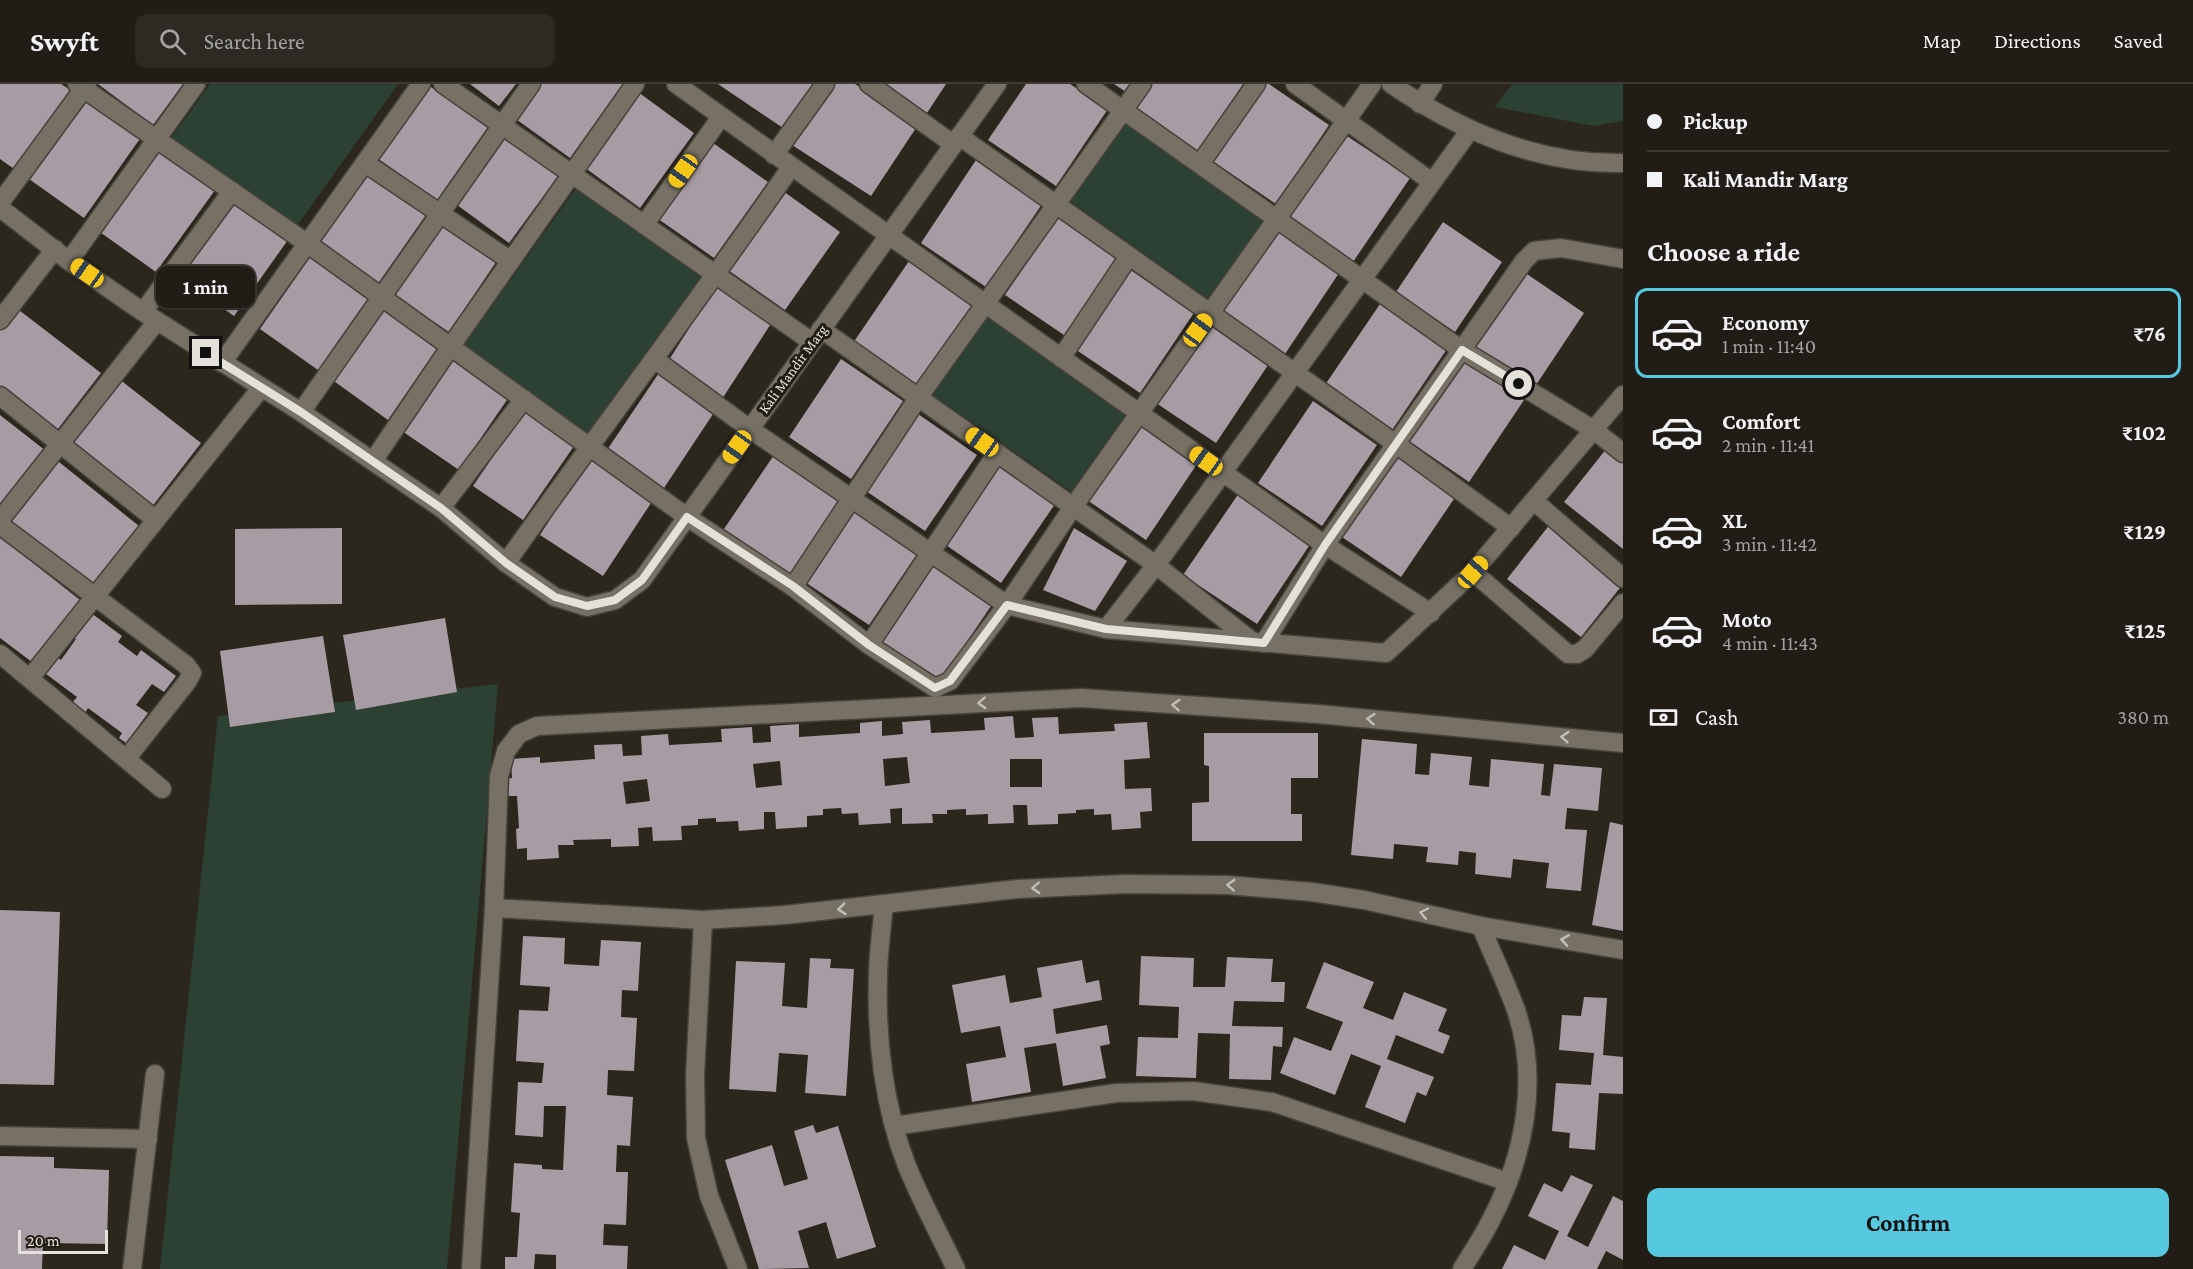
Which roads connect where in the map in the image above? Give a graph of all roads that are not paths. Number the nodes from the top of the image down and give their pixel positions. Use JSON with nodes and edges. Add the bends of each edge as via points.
{"nodes":[{"id":1,"x":196,"y":84,"type":"edge"},
{"id":2,"x":421,"y":84,"type":"edge"},
{"id":3,"x":443,"y":84,"type":"edge"},
{"id":4,"x":531,"y":84,"type":"edge"},
{"id":5,"x":635,"y":84,"type":"edge"},
{"id":6,"x":825,"y":84,"type":"edge"},
{"id":7,"x":869,"y":84,"type":"edge"},
{"id":8,"x":997,"y":84,"type":"edge"},
{"id":9,"x":1086,"y":84,"type":"edge"},
{"id":10,"x":1142,"y":84,"type":"edge"},
{"id":11,"x":1256,"y":84,"type":"edge"},
{"id":12,"x":1295,"y":84,"type":"edge"},
{"id":13,"x":1372,"y":84,"type":"edge"},
{"id":14,"x":1391,"y":84,"type":"edge"},
{"id":15,"x":1433,"y":84,"type":"edge"},
{"id":16,"x":82,"y":86,"type":"edge"},
{"id":17,"x":684,"y":86,"type":"edge"},
{"id":18,"x":1420,"y":104,"type":"junction"},
{"id":19,"x":1123,"y":110,"type":"junction"},
{"id":20,"x":721,"y":117,"type":"junction"},
{"id":21,"x":1346,"y":120,"type":"junction"},
{"id":22,"x":502,"y":125,"type":"junction"},
{"id":23,"x":1470,"y":130,"type":"junction"},
{"id":24,"x":156,"y":139,"type":"junction"},
{"id":25,"x":956,"y":140,"type":"junction"},
{"id":26,"x":774,"y":155,"type":"junction"},
{"id":27,"x":365,"y":163,"type":"junction"},
{"id":28,"x":1623,"y":163,"type":"edge"},
{"id":29,"x":1200,"y":164,"type":"junction"},
{"id":30,"x":791,"y":167,"type":"junction"},
{"id":31,"x":572,"y":174,"type":"junction"},
{"id":32,"x":1432,"y":182,"type":"junction"},
{"id":33,"x":232,"y":191,"type":"junction"},
{"id":34,"x":0,"y":202,"type":"edge"},
{"id":35,"x":1056,"y":205,"type":"junction"},
{"id":36,"x":0,"y":208,"type":"edge"},
{"id":37,"x":440,"y":213,"type":"junction"},
{"id":38,"x":1277,"y":219,"type":"junction"},
{"id":39,"x":644,"y":225,"type":"junction"},
{"id":40,"x":888,"y":236,"type":"junction"},
{"id":41,"x":308,"y":244,"type":"junction"},
{"id":42,"x":62,"y":255,"type":"junction"},
{"id":43,"x":1129,"y":256,"type":"junction"},
{"id":44,"x":1623,"y":259,"type":"edge"},
{"id":45,"x":511,"y":261,"type":"junction"},
{"id":46,"x":716,"y":275,"type":"junction"},
{"id":47,"x":1362,"y":279,"type":"junction"},
{"id":48,"x":381,"y":296,"type":"junction"},
{"id":49,"x":985,"y":305,"type":"junction"},
{"id":50,"x":1210,"y":313,"type":"junction"},
{"id":51,"x":150,"y":317,"type":"junction"},
{"id":52,"x":0,"y":320,"type":"edge"},
{"id":53,"x":817,"y":336,"type":"junction"},
{"id":54,"x":451,"y":346,"type":"junction"},
{"id":55,"x":1462,"y":350,"type":"junction"},
{"id":56,"x":1060,"y":358,"type":"junction"},
{"id":57,"x":654,"y":359,"type":"junction"},
{"id":58,"x":222,"y":363,"type":"junction"},
{"id":59,"x":1295,"y":373,"type":"junction"},
{"id":60,"x":261,"y":388,"type":"junction"},
{"id":61,"x":0,"y":396,"type":"edge"},
{"id":62,"x":918,"y":398,"type":"junction"},
{"id":63,"x":524,"y":399,"type":"junction"},
{"id":64,"x":1622,"y":399,"type":"edge"},
{"id":65,"x":301,"y":412,"type":"junction"},
{"id":66,"x":1139,"y":414,"type":"junction"},
{"id":67,"x":750,"y":429,"type":"junction"},
{"id":68,"x":1594,"y":430,"type":"junction"},
{"id":69,"x":61,"y":444,"type":"junction"},
{"id":70,"x":1396,"y":444,"type":"junction"},
{"id":71,"x":589,"y":446,"type":"junction"},
{"id":72,"x":997,"y":453,"type":"junction"},
{"id":73,"x":1623,"y":453,"type":"edge"},
{"id":74,"x":373,"y":462,"type":"junction"},
{"id":75,"x":1223,"y":473,"type":"junction"},
{"id":76,"x":853,"y":498,"type":"junction"},
{"id":77,"x":1534,"y":501,"type":"junction"},
{"id":78,"x":1073,"y":507,"type":"junction"},
{"id":79,"x":441,"y":508,"type":"junction"},
{"id":80,"x":687,"y":517,"type":"junction"},
{"id":81,"x":0,"y":520,"type":"edge"},
{"id":82,"x":156,"y":520,"type":"junction"},
{"id":83,"x":0,"y":525,"type":"edge"},
{"id":84,"x":1511,"y":528,"type":"junction"},
{"id":85,"x":1325,"y":545,"type":"junction"},
{"id":86,"x":932,"y":551,"type":"junction"},
{"id":87,"x":506,"y":563,"type":"junction"},
{"id":88,"x":1156,"y":565,"type":"junction"},
{"id":89,"x":1473,"y":572,"type":"junction"},
{"id":90,"x":1623,"y":578,"type":"edge"},
{"id":91,"x":793,"y":586,"type":"junction"},
{"id":92,"x":94,"y":597,"type":"junction"},
{"id":93,"x":1623,"y":603,"type":"edge"},
{"id":94,"x":1007,"y":605,"type":"junction"},
{"id":95,"x":1431,"y":613,"type":"junction"},
{"id":96,"x":1106,"y":629,"type":"junction"},
{"id":97,"x":1258,"y":642,"type":"junction"},
{"id":98,"x":869,"y":645,"type":"junction"},
{"id":99,"x":0,"y":654,"type":"edge"},
{"id":100,"x":30,"y":678,"type":"junction"},
{"id":101,"x":1623,"y":743,"type":"edge"},
{"id":102,"x":126,"y":759,"type":"junction"},
{"id":103,"x":162,"y":789,"type":"dead end"},
{"id":104,"x":884,"y":904,"type":"junction"},
{"id":105,"x":494,"y":908,"type":"junction"},
{"id":106,"x":703,"y":920,"type":"junction"},
{"id":107,"x":1481,"y":926,"type":"junction"},
{"id":108,"x":1623,"y":950,"type":"edge"},
{"id":109,"x":155,"y":1074,"type":"dead end"},
{"id":110,"x":894,"y":1126,"type":"junction"},
{"id":111,"x":0,"y":1136,"type":"edge"},
{"id":112,"x":148,"y":1139,"type":"junction"},
{"id":113,"x":1508,"y":1182,"type":"junction"},
{"id":114,"x":132,"y":1269,"type":"edge"},
{"id":115,"x":471,"y":1269,"type":"edge"},
{"id":116,"x":738,"y":1269,"type":"edge"},
{"id":117,"x":956,"y":1269,"type":"edge"},
{"id":118,"x":1462,"y":1269,"type":"edge"}],
"edges":[{"from":1,"to":24,"type":"street"},
{"from":2,"to":27,"type":"street"},
{"from":3,"to":22,"type":"street"},
{"from":4,"to":22,"type":"street"},
{"from":5,"to":31,"type":"street"},
{"from":6,"to":26,"type":"street"},
{"from":7,"to":25,"type":"street"},
{"from":8,"to":25,"type":"street","name":"Kali Mandir Marg"},
{"from":9,"to":19,"type":"street"},
{"from":10,"to":19,"type":"street"},
{"from":11,"to":29,"type":"street"},
{"from":12,"to":21,"type":"street"},
{"from":13,"to":21,"type":"street"},
{"from":14,"to":18,"type":"street"},
{"from":15,"to":18,"type":"street"},
{"from":16,"to":24,"type":"street"},
{"from":16,"to":34,"type":"street"},
{"from":17,"to":20,"type":"street"},
{"from":18,"to":23,"type":"street"},
{"from":19,"to":29,"type":"street"},
{"from":19,"to":35,"type":"street"},
{"from":20,"to":26,"type":"street"},
{"from":20,"to":39,"type":"street"},
{"from":21,"to":32,"type":"street"},
{"from":21,"to":38,"type":"street"},
{"from":22,"to":31,"type":"street"},
{"from":22,"to":37,"type":"street"},
{"from":23,"to":28,"type":"street","via":[[1515,148],[1559,158]]},
{"from":23,"to":32,"type":"street"},
{"from":24,"to":33,"type":"street"},
{"from":24,"to":42,"type":"street"},
{"from":25,"to":35,"type":"street"},
{"from":25,"to":40,"type":"street","name":"Kali Mandir Marg"},
{"from":26,"to":30,"type":"street"},
{"from":27,"to":37,"type":"street"},
{"from":27,"to":41,"type":"street"},
{"from":29,"to":38,"type":"street"},
{"from":30,"to":40,"type":"street"},
{"from":30,"to":46,"type":"street"},
{"from":31,"to":39,"type":"street"},
{"from":31,"to":45,"type":"street"},
{"from":32,"to":47,"type":"street"},
{"from":33,"to":41,"type":"street"},
{"from":33,"to":51,"type":"street"},
{"from":35,"to":43,"type":"street"},
{"from":35,"to":49,"type":"street"},
{"from":36,"to":42,"type":"street","name":"Kali Mandir Marg"},
{"from":37,"to":45,"type":"street"},
{"from":37,"to":48,"type":"street"},
{"from":38,"to":47,"type":"street"},
{"from":38,"to":50,"type":"street"},
{"from":39,"to":46,"type":"street"},
{"from":40,"to":49,"type":"street"},
{"from":40,"to":53,"type":"street","name":"Kali Mandir Marg"},
{"from":41,"to":48,"type":"street"},
{"from":41,"to":58,"type":"street"},
{"from":42,"to":51,"type":"street","name":"Kali Mandir Marg"},
{"from":42,"to":52,"type":"street"},
{"from":43,"to":50,"type":"street"},
{"from":43,"to":56,"type":"street"},
{"from":44,"to":55,"type":"street","via":[[1561,248],[1534,252]]},
{"from":45,"to":54,"type":"street"},
{"from":46,"to":53,"type":"street"},
{"from":46,"to":57,"type":"street"},
{"from":47,"to":55,"type":"street"},
{"from":47,"to":59,"type":"street"},
{"from":48,"to":54,"type":"street"},
{"from":48,"to":65,"type":"street"},
{"from":49,"to":56,"type":"street"},
{"from":49,"to":62,"type":"street"},
{"from":50,"to":59,"type":"street"},
{"from":50,"to":66,"type":"street"},
{"from":51,"to":58,"type":"street","name":"Kali Mandir Marg"},
{"from":51,"to":69,"type":"street"},
{"from":53,"to":62,"type":"street"},
{"from":53,"to":67,"type":"street","name":"Kali Mandir Marg"},
{"from":54,"to":63,"type":"street"},
{"from":54,"to":74,"type":"street"},
{"from":55,"to":68,"type":"street"},
{"from":55,"to":70,"type":"street"},
{"from":56,"to":66,"type":"street"},
{"from":57,"to":67,"type":"street"},
{"from":57,"to":71,"type":"street"},
{"from":58,"to":60,"type":"street","name":"Kali Mandir Marg"},
{"from":59,"to":70,"type":"street"},
{"from":59,"to":75,"type":"street"},
{"from":60,"to":65,"type":"street","name":"Kali Mandir Marg"},
{"from":60,"to":82,"type":"street"},
{"from":61,"to":69,"type":"street"},
{"from":62,"to":72,"type":"street"},
{"from":62,"to":76,"type":"street"},
{"from":63,"to":71,"type":"street"},
{"from":63,"to":79,"type":"street"},
{"from":64,"to":68,"type":"street"},
{"from":65,"to":74,"type":"street","name":"Kali Mandir Marg"},
{"from":66,"to":75,"type":"street"},
{"from":66,"to":78,"type":"street"},
{"from":67,"to":76,"type":"street"},
{"from":67,"to":80,"type":"street","name":"Kali Mandir Marg"},
{"from":68,"to":73,"type":"street"},
{"from":68,"to":77,"type":"street"},
{"from":69,"to":81,"type":"street"},
{"from":69,"to":82,"type":"street"},
{"from":70,"to":84,"type":"street"},
{"from":70,"to":85,"type":"street"},
{"from":71,"to":80,"type":"street"},
{"from":71,"to":87,"type":"street"},
{"from":72,"to":78,"type":"street"},
{"from":72,"to":86,"type":"street"},
{"from":74,"to":79,"type":"street","name":"Kali Mandir Marg"},
{"from":75,"to":85,"type":"street"},
{"from":75,"to":88,"type":"street"},
{"from":76,"to":86,"type":"street"},
{"from":76,"to":91,"type":"street"},
{"from":77,"to":84,"type":"street"},
{"from":77,"to":90,"type":"street"},
{"from":78,"to":88,"type":"street"},
{"from":78,"to":94,"type":"street"},
{"from":79,"to":87,"type":"street","name":"Kali Mandir Marg"},
{"from":80,"to":87,"type":"street","name":"Kali Mandir Marg","via":[[642,580],[615,600],[587,606],[555,597]]},
{"from":80,"to":91,"type":"street"},
{"from":82,"to":92,"type":"street"},
{"from":83,"to":92,"type":"street"},
{"from":84,"to":89,"type":"street"},
{"from":85,"to":95,"type":"street"},
{"from":85,"to":97,"type":"street"},
{"from":86,"to":94,"type":"street"},
{"from":86,"to":98,"type":"street"},
{"from":88,"to":96,"type":"street"},
{"from":88,"to":97,"type":"street"},
{"from":89,"to":93,"type":"street","via":[[1568,654],[1585,649]]},
{"from":89,"to":95,"type":"street"},
{"from":91,"to":98,"type":"street"},
{"from":92,"to":100,"type":"street"},
{"from":92,"to":102,"type":"street","via":[[192,673]]},
{"from":94,"to":96,"type":"street"},
{"from":94,"to":98,"type":"street","via":[[950,681],[935,688]]},
{"from":95,"to":97,"type":"street","via":[[1386,653]]},
{"from":96,"to":97,"type":"street"},
{"from":99,"to":100,"type":"street"},
{"from":100,"to":102,"type":"street"},
{"from":101,"to":105,"type":"street","one_way":true,"via":[[1318,714],[1080,699],[537,726],[519,734],[506,751],[499,776]]},
{"from":102,"to":103,"type":"street"},
{"from":104,"to":106,"type":"street","one_way":true},
{"from":107,"to":104,"type":"street","one_way":true,"via":[[1364,900],[1227,885],[1018,889]]},
{"from":104,"to":110,"type":"street","via":[[878,977],[880,1032]]},
{"from":105,"to":106,"type":"street"},
{"from":105,"to":115,"type":"street"},
{"from":106,"to":116,"type":"street","via":[[696,1138],[709,1196]]},
{"from":108,"to":107,"type":"street","one_way":true},
{"from":107,"to":113,"type":"street","via":[[1516,1012],[1526,1055],[1529,1087],[1521,1140]]},
{"from":109,"to":112,"type":"street"},
{"from":110,"to":113,"type":"street","via":[[1116,1093],[1193,1091],[1272,1102]]},
{"from":110,"to":117,"type":"street","via":[[907,1166]]},
{"from":111,"to":112,"type":"street"},
{"from":112,"to":114,"type":"street"},
{"from":113,"to":118,"type":"street","via":[[1490,1223]]}]}
